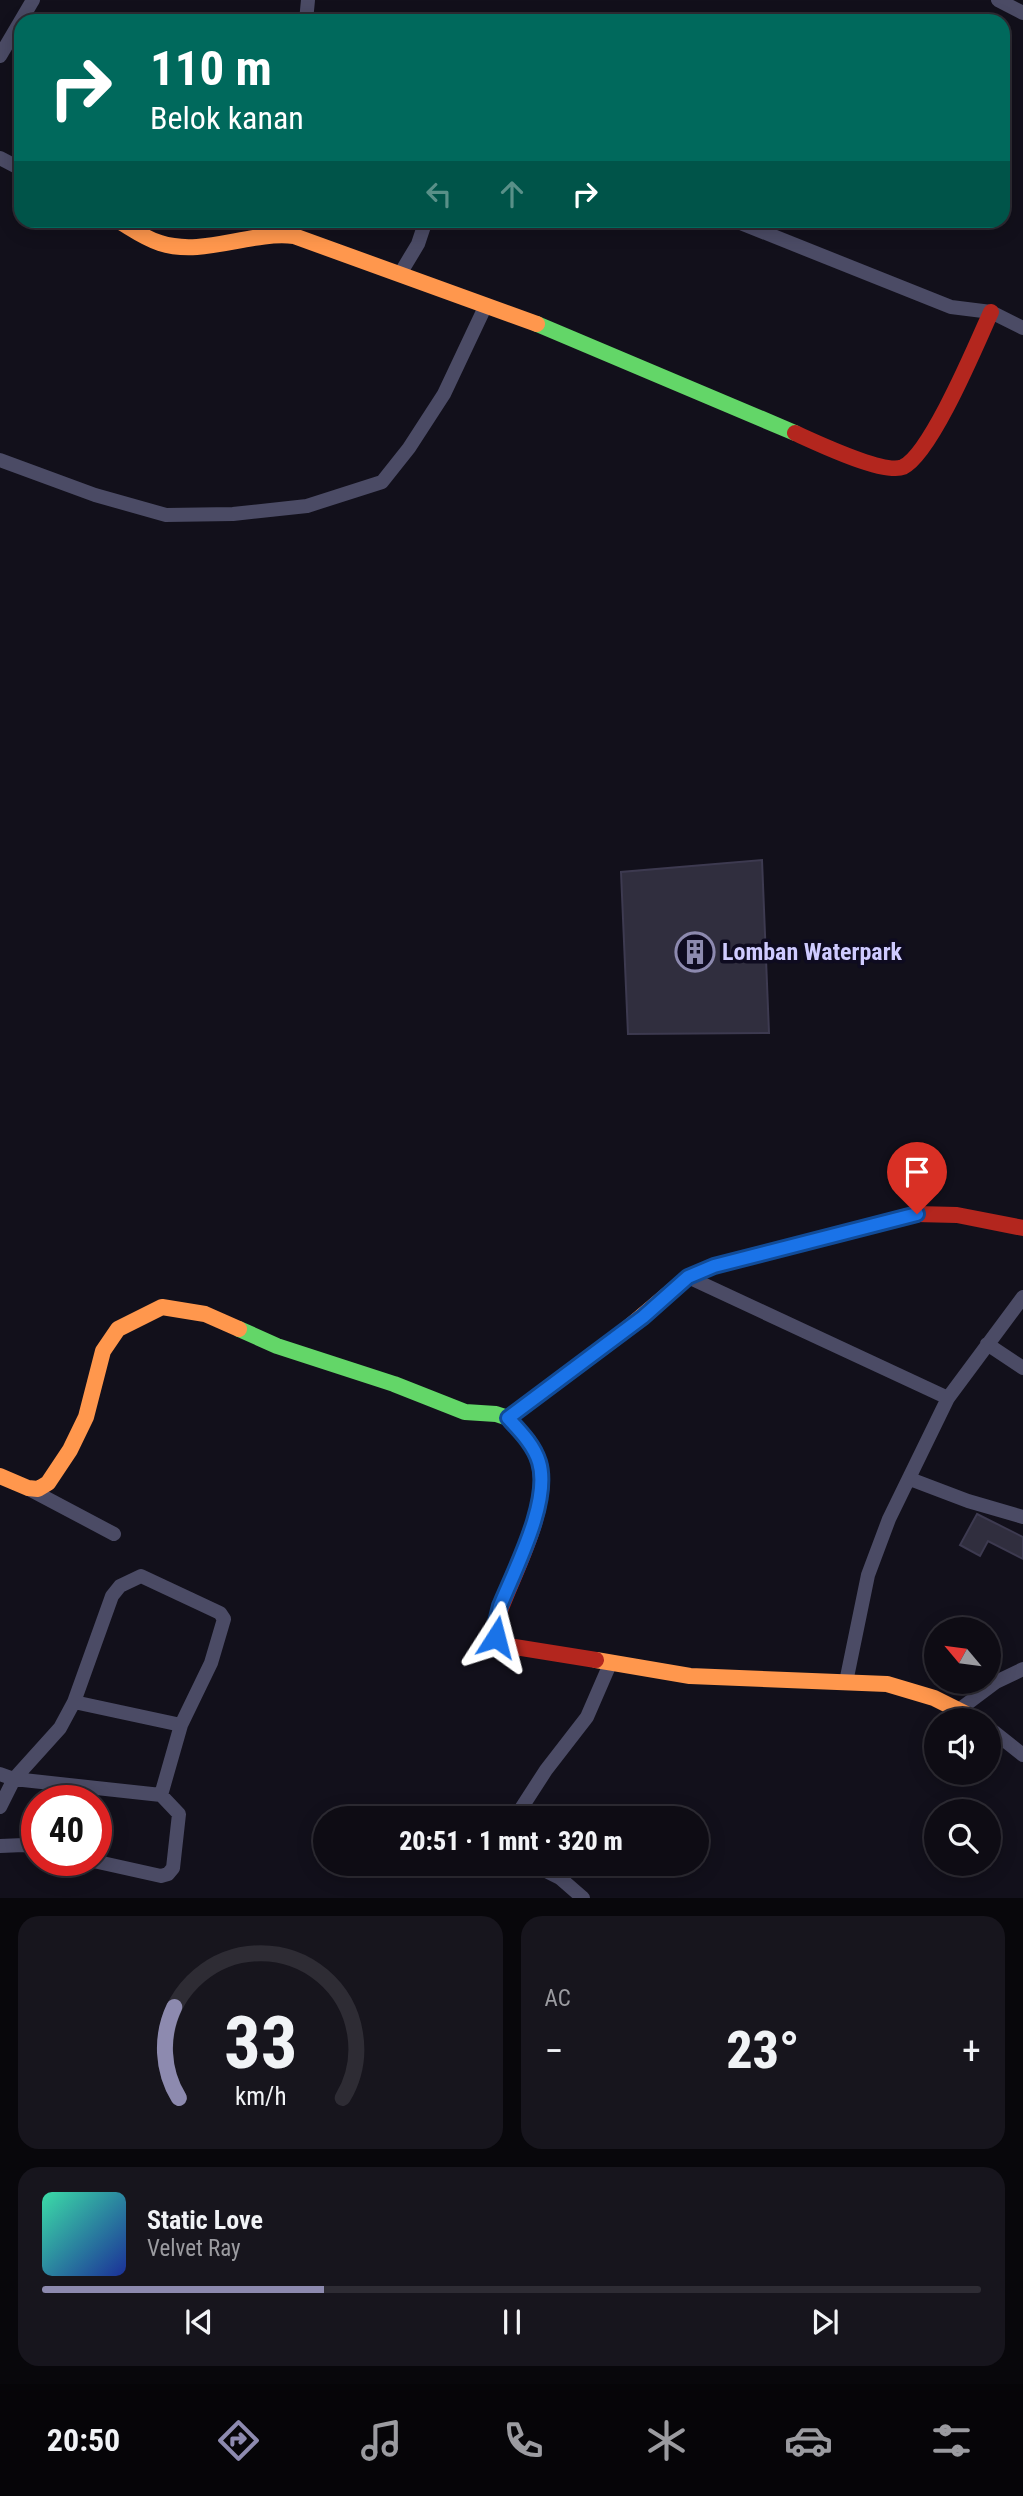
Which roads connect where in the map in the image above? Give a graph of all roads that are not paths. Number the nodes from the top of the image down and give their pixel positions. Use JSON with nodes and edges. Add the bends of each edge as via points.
{"nodes":[{"id":1,"x":998,"y":0,"type":"edge"},
{"id":2,"x":1023,"y":13,"type":"edge"},
{"id":3,"x":14,"y":32,"type":"edge"},
{"id":4,"x":0,"y":56,"type":"edge"},
{"id":5,"x":132,"y":228,"type":"edge"},
{"id":6,"x":423,"y":228,"type":"edge"},
{"id":7,"x":753,"y":228,"type":"edge"},
{"id":8,"x":400,"y":274,"type":"junction"},
{"id":9,"x":486,"y":305,"type":"junction"},
{"id":10,"x":991,"y":312,"type":"junction"},
{"id":11,"x":1023,"y":328,"type":"edge"},
{"id":12,"x":0,"y":460,"type":"edge"},
{"id":13,"x":1023,"y":1228,"type":"edge"},
{"id":14,"x":688,"y":1277,"type":"junction"},
{"id":15,"x":1023,"y":1297,"type":"edge"},
{"id":16,"x":987,"y":1344,"type":"junction"},
{"id":17,"x":1023,"y":1368,"type":"edge"},
{"id":18,"x":948,"y":1398,"type":"junction"},
{"id":19,"x":508,"y":1418,"type":"junction"},
{"id":20,"x":0,"y":1476,"type":"edge"},
{"id":21,"x":911,"y":1479,"type":"junction"},
{"id":22,"x":28,"y":1488,"type":"junction"},
{"id":23,"x":1023,"y":1517,"type":"edge"},
{"id":24,"x":114,"y":1534,"type":"dead end"},
{"id":25,"x":610,"y":1664,"type":"junction"},
{"id":26,"x":1023,"y":1669,"type":"edge"},
{"id":27,"x":846,"y":1682,"type":"junction"},
{"id":28,"x":74,"y":1702,"type":"junction"},
{"id":29,"x":958,"y":1708,"type":"edge"},
{"id":30,"x":961,"y":1708,"type":"edge"},
{"id":31,"x":181,"y":1725,"type":"junction"},
{"id":32,"x":1001,"y":1738,"type":"edge"},
{"id":33,"x":1023,"y":1755,"type":"edge"},
{"id":34,"x":7,"y":1777,"type":"edge"},
{"id":35,"x":161,"y":1795,"type":"junction"},
{"id":36,"x":524,"y":1806,"type":"edge"},
{"id":37,"x":0,"y":1807,"type":"edge"},
{"id":38,"x":21,"y":1845,"type":"edge"},
{"id":39,"x":0,"y":1846,"type":"edge"},
{"id":40,"x":112,"y":1865,"type":"edge"},
{"id":41,"x":556,"y":1876,"type":"edge"},
{"id":42,"x":583,"y":1898,"type":"edge"}],
"edges":[{"from":1,"to":2,"type":"street"},
{"from":3,"to":4,"type":"street"},
{"from":5,"to":8,"type":"street","via":[[171,246],[287,234]]},
{"from":6,"to":8,"type":"street"},
{"from":7,"to":10,"type":"street","via":[[951,307]]},
{"from":8,"to":9,"type":"street"},
{"from":9,"to":10,"type":"street","via":[[891,469],[905,467],[919,452]]},
{"from":9,"to":12,"type":"street","via":[[444,394],[382,482],[307,506],[166,515]]},
{"from":10,"to":11,"type":"street"},
{"from":13,"to":14,"type":"street","via":[[962,1215],[917,1214],[714,1266]]},
{"from":14,"to":18,"type":"street"},
{"from":14,"to":19,"type":"street","via":[[643,1317]]},
{"from":15,"to":16,"type":"street"},
{"from":16,"to":17,"type":"street"},
{"from":16,"to":18,"type":"street"},
{"from":18,"to":21,"type":"street"},
{"from":19,"to":22,"type":"street","via":[[465,1412],[277,1346],[205,1314],[162,1307],[118,1329],[103,1351],[86,1417],[70,1450],[48,1483]]},
{"from":19,"to":25,"type":"street","via":[[540,1464],[538,1510],[500,1606],[496,1637],[502,1645],[514,1648]]},
{"from":20,"to":22,"type":"street"},
{"from":21,"to":23,"type":"street"},
{"from":21,"to":27,"type":"street","via":[[889,1519],[868,1575]]},
{"from":22,"to":24,"type":"street"},
{"from":25,"to":27,"type":"street","via":[[690,1676]]},
{"from":25,"to":36,"type":"street","via":[[587,1717]]},
{"from":26,"to":30,"type":"street"},
{"from":27,"to":29,"type":"street","via":[[887,1684]]},
{"from":28,"to":31,"type":"street"},
{"from":28,"to":31,"type":"street","via":[[113,1596],[120,1586],[141,1576],[224,1619],[211,1663]]},
{"from":28,"to":34,"type":"street","via":[[60,1728]]},
{"from":31,"to":35,"type":"street"},
{"from":32,"to":33,"type":"street"},
{"from":34,"to":35,"type":"street"},
{"from":34,"to":37,"type":"street"},
{"from":35,"to":40,"type":"street","via":[[179,1814],[173,1868],[161,1876]]},
{"from":38,"to":39,"type":"street"},
{"from":41,"to":42,"type":"street"}]}
